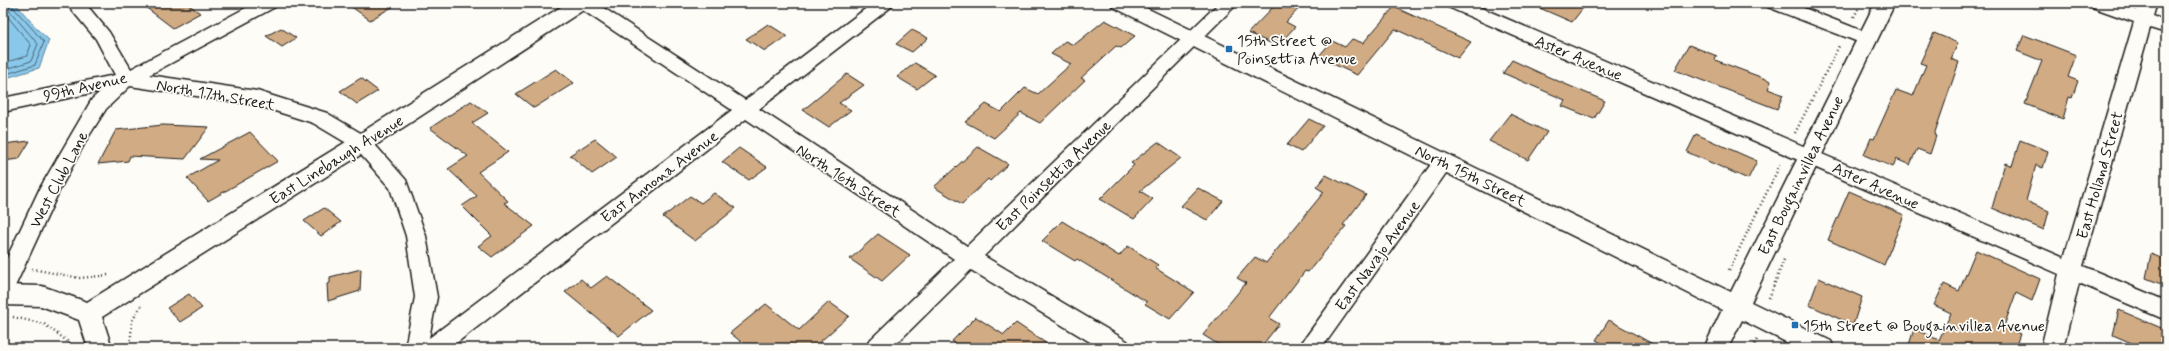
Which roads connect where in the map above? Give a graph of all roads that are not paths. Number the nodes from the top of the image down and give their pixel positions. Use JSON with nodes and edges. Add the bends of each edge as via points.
{"nodes":[{"id":1,"x":75,"y":3,"type":"edge"},
{"id":2,"x":269,"y":3,"type":"edge"},
{"id":3,"x":583,"y":3,"type":"edge"},
{"id":4,"x":885,"y":3,"type":"edge"},
{"id":5,"x":1120,"y":3,"type":"edge"},
{"id":6,"x":1229,"y":3,"type":"edge"},
{"id":7,"x":1454,"y":3,"type":"edge"},
{"id":8,"x":1774,"y":3,"type":"edge"},
{"id":9,"x":1885,"y":3,"type":"edge"},
{"id":10,"x":2098,"y":3,"type":"edge"},
{"id":11,"x":2146,"y":11,"type":"edge"},
{"id":12,"x":2166,"y":27,"type":"edge"},
{"id":13,"x":1193,"y":38,"type":"junction"},
{"id":14,"x":1868,"y":39,"type":"junction"},
{"id":15,"x":127,"y":79,"type":"junction"},
{"id":16,"x":3,"y":105,"type":"edge"},
{"id":17,"x":744,"y":111,"type":"junction"},
{"id":18,"x":362,"y":143,"type":"junction"},
{"id":19,"x":1809,"y":156,"type":"junction"},
{"id":20,"x":1444,"y":162,"type":"junction"},
{"id":21,"x":969,"y":258,"type":"junction"},
{"id":22,"x":2071,"y":270,"type":"junction"},
{"id":23,"x":3,"y":288,"type":"edge"},
{"id":24,"x":7,"y":305,"type":"edge"},
{"id":25,"x":1735,"y":306,"type":"junction"},
{"id":26,"x":2166,"y":311,"type":"edge"},
{"id":27,"x":89,"y":313,"type":"junction"},
{"id":28,"x":100,"y":348,"type":"edge"},
{"id":29,"x":416,"y":348,"type":"edge"},
{"id":30,"x":433,"y":348,"type":"edge"},
{"id":31,"x":877,"y":348,"type":"edge"},
{"id":32,"x":1119,"y":348,"type":"edge"},
{"id":33,"x":1309,"y":348,"type":"edge"},
{"id":34,"x":1716,"y":348,"type":"edge"},
{"id":35,"x":1822,"y":348,"type":"edge"},
{"id":36,"x":2052,"y":348,"type":"edge"}],
"edges":[{"from":1,"to":15,"type":"street","via":[[103,36]]},
{"from":2,"to":15,"type":"street","name":"99th Avenue"},
{"from":3,"to":17,"type":"street","name":"North 16th Street"},
{"from":3,"to":18,"type":"street","name":"East Linebaugh Avenue"},
{"from":4,"to":17,"type":"street","name":"East Annona Avenue"},
{"from":5,"to":13,"type":"street","name":"North 15th Street"},
{"from":6,"to":13,"type":"street","name":"East Poinsettia Avenue"},
{"from":7,"to":19,"type":"street","name":"Aster Avenue"},
{"from":8,"to":14,"type":"street"},
{"from":9,"to":14,"type":"street","name":"East Bougainvillea Avenue"},
{"from":10,"to":11,"type":"street"},
{"from":11,"to":12,"type":"street"},
{"from":11,"to":22,"type":"street","name":"East Holland Street"},
{"from":13,"to":20,"type":"street","name":"North 15th Street"},
{"from":13,"to":21,"type":"street","name":"East Poinsettia Avenue"},
{"from":14,"to":19,"type":"street","name":"East Bougainvillea Avenue"},
{"from":15,"to":16,"type":"street","name":"99th Avenue"},
{"from":15,"to":18,"type":"street","name":"North 17th Street","via":[[257,98],[320,118]]},
{"from":15,"to":23,"type":"street","name":"West Club Lane","via":[[99,104],[80,135],[50,188]]},
{"from":17,"to":21,"type":"street","name":"North 16th Street"},
{"from":17,"to":30,"type":"street","name":"East Annona Avenue"},
{"from":18,"to":27,"type":"street","name":"East Linebaugh Avenue"},
{"from":18,"to":29,"type":"street","name":"North 17th Street","via":[[399,185],[416,236],[426,297]]},
{"from":19,"to":22,"type":"street","name":"Aster Avenue"},
{"from":19,"to":25,"type":"street","name":"East Bougainvillea Avenue"},
{"from":20,"to":25,"type":"street","name":"North 15th Street"},
{"from":20,"to":33,"type":"street","name":"East Navajo Avenue"},
{"from":21,"to":31,"type":"street","name":"East Poinsettia Avenue"},
{"from":21,"to":32,"type":"street","name":"North 16th Street"},
{"from":22,"to":26,"type":"street","name":"Aster Avenue"},
{"from":22,"to":36,"type":"street","name":"East Holland Street"},
{"from":24,"to":27,"type":"street","via":[[42,296]]},
{"from":25,"to":34,"type":"street","name":"East Bougainvillea Avenue"},
{"from":25,"to":35,"type":"street","name":"North 15th Street"},
{"from":27,"to":28,"type":"street"}]}
